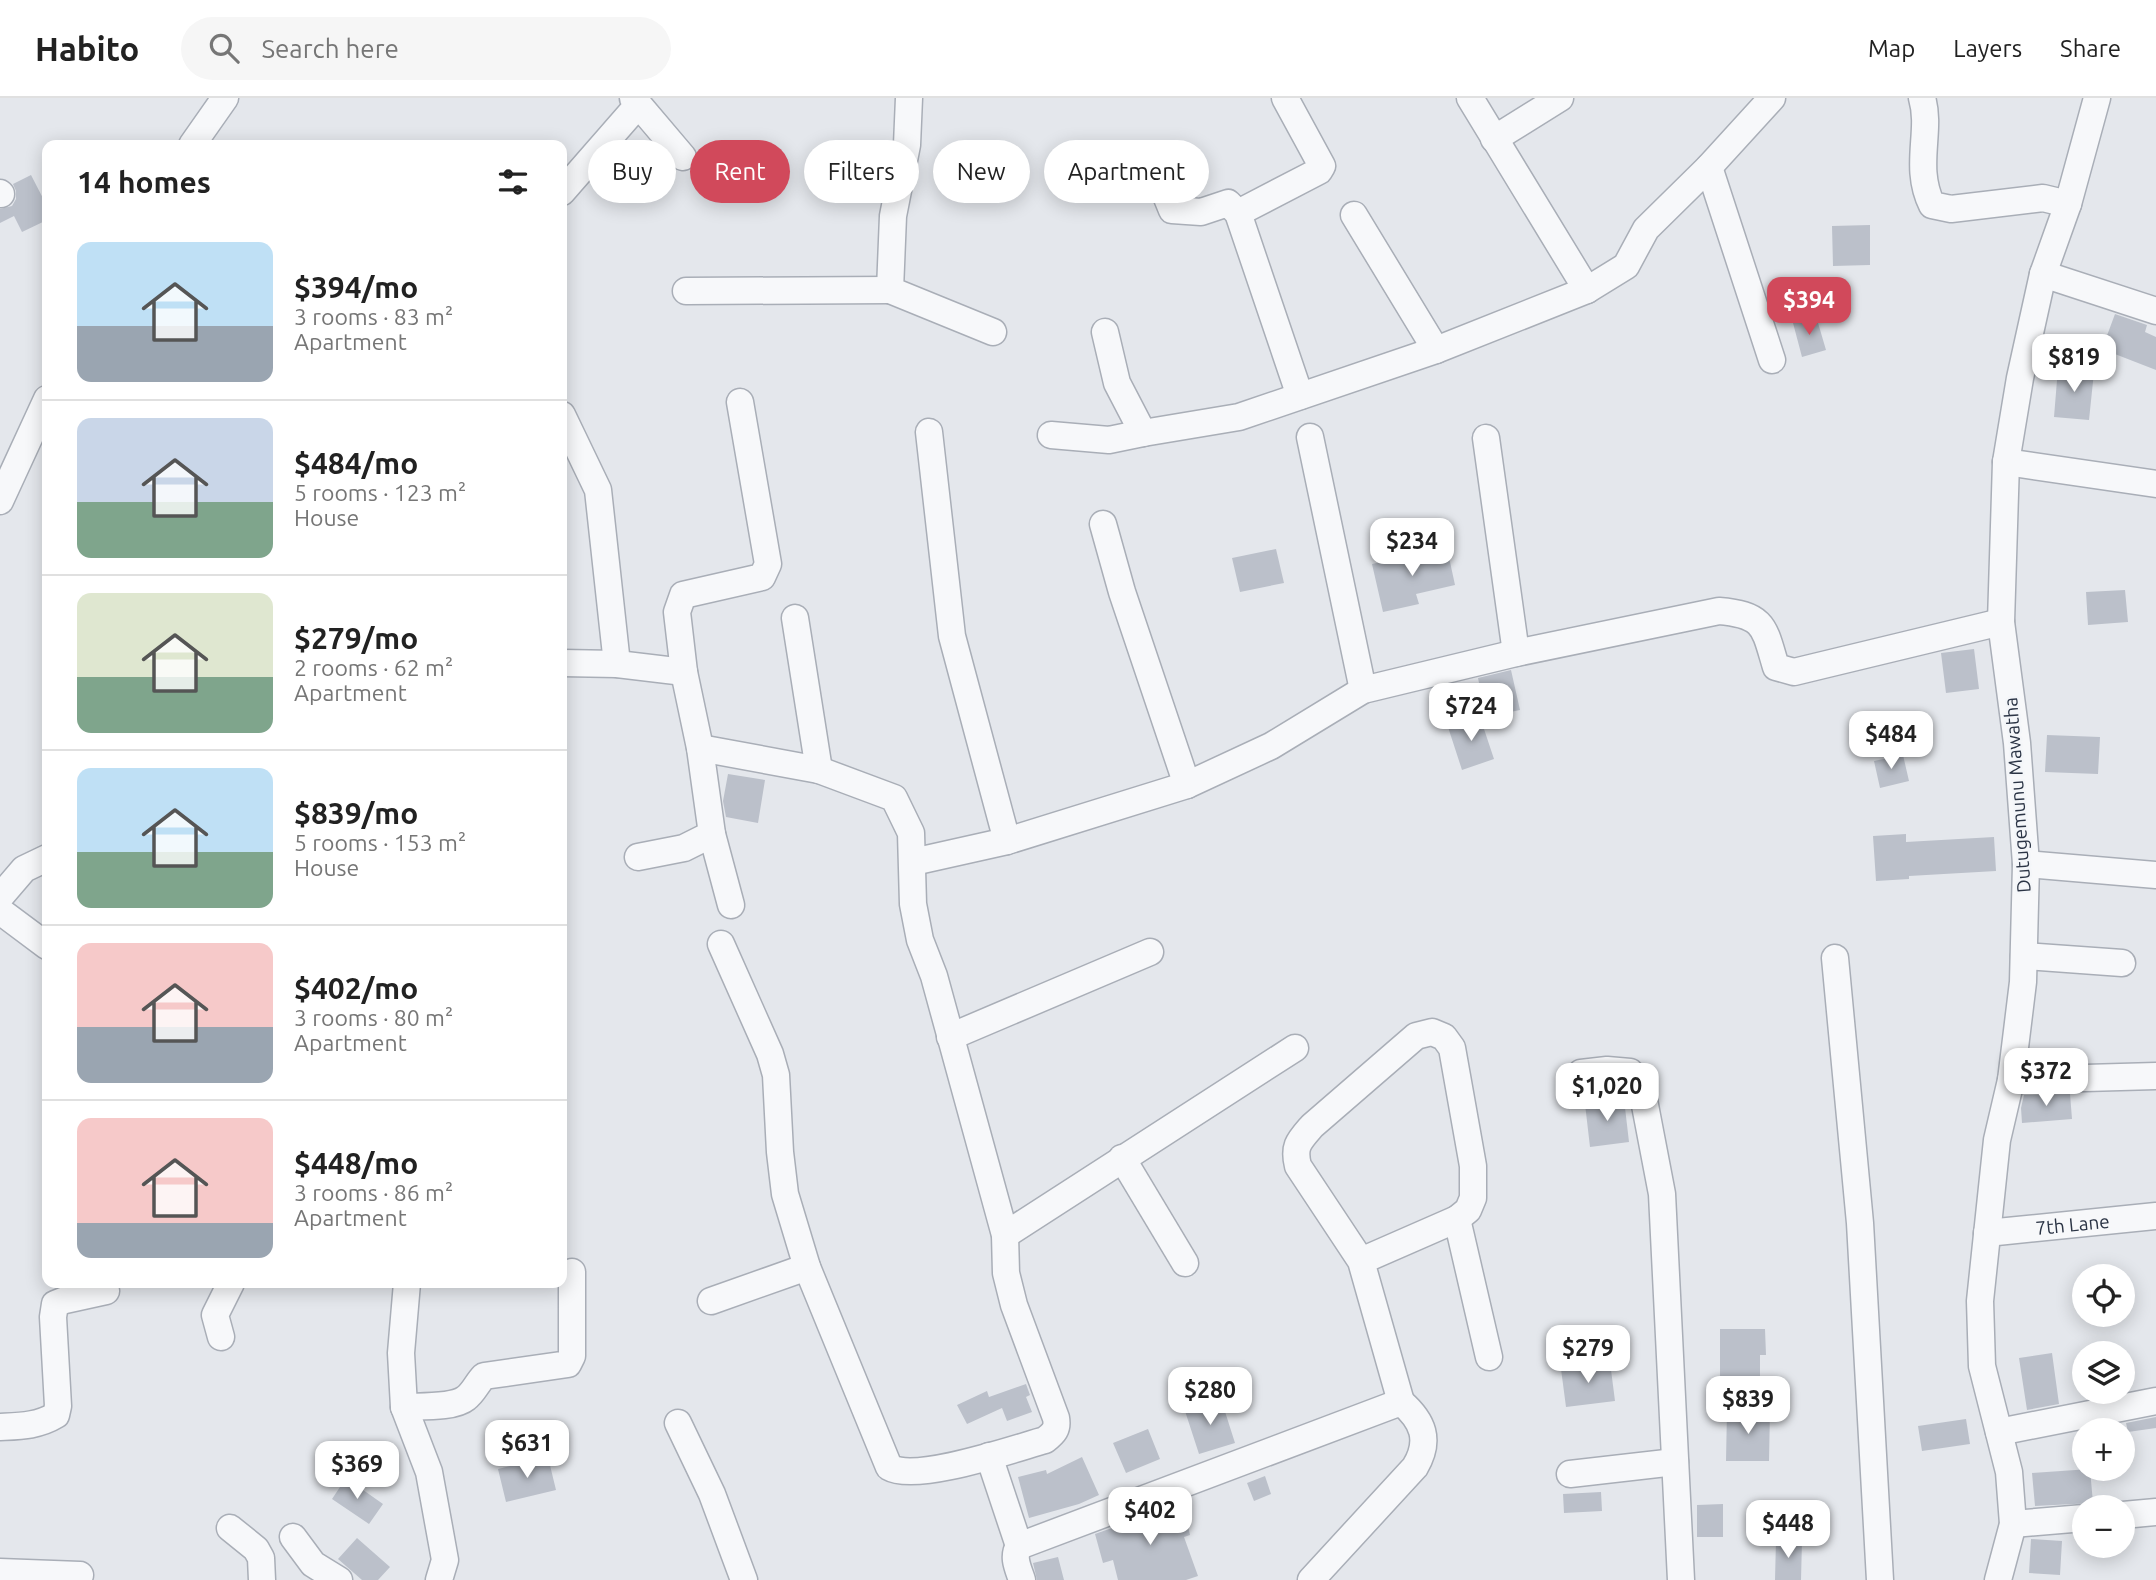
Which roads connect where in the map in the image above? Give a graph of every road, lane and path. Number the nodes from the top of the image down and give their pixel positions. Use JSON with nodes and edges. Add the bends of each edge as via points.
{"nodes":[{"id":1,"x":225,"y":98,"type":"edge"},
{"id":2,"x":909,"y":98,"type":"edge"},
{"id":3,"x":1285,"y":98,"type":"edge"},
{"id":4,"x":1470,"y":98,"type":"edge"},
{"id":5,"x":1560,"y":98,"type":"edge"},
{"id":6,"x":1772,"y":98,"type":"edge"},
{"id":7,"x":1922,"y":98,"type":"edge"},
{"id":8,"x":2097,"y":98,"type":"edge"},
{"id":9,"x":635,"y":101,"type":"edge"},
{"id":10,"x":1494,"y":139,"type":"junction"},
{"id":11,"x":196,"y":140,"type":"edge"},
{"id":12,"x":683,"y":157,"type":"dead end"},
{"id":13,"x":1709,"y":167,"type":"junction"},
{"id":14,"x":567,"y":186,"type":"edge"},
{"id":15,"x":1169,"y":203,"type":"edge"},
{"id":16,"x":2068,"y":204,"type":"junction"},
{"id":17,"x":1238,"y":213,"type":"junction"},
{"id":18,"x":1354,"y":215,"type":"dead end"},
{"id":19,"x":2043,"y":274,"type":"junction"},
{"id":20,"x":890,"y":290,"type":"junction"},
{"id":21,"x":1587,"y":290,"type":"junction"},
{"id":22,"x":686,"y":291,"type":"dead end"},
{"id":23,"x":2156,"y":311,"type":"edge"},
{"id":24,"x":993,"y":332,"type":"dead end"},
{"id":25,"x":1105,"y":332,"type":"dead end"},
{"id":26,"x":1436,"y":350,"type":"junction"},
{"id":27,"x":1772,"y":360,"type":"dead end"},
{"id":28,"x":1300,"y":396,"type":"junction"},
{"id":29,"x":740,"y":402,"type":"dead end"},
{"id":30,"x":42,"y":410,"type":"edge"},
{"id":31,"x":567,"y":425,"type":"edge"},
{"id":32,"x":929,"y":432,"type":"dead end"},
{"id":33,"x":1143,"y":433,"type":"junction"},
{"id":34,"x":1051,"y":435,"type":"dead end"},
{"id":35,"x":1310,"y":437,"type":"dead end"},
{"id":36,"x":1486,"y":438,"type":"dead end"},
{"id":37,"x":2006,"y":462,"type":"junction"},
{"id":38,"x":2156,"y":484,"type":"edge"},
{"id":39,"x":0,"y":501,"type":"edge"},
{"id":40,"x":1103,"y":524,"type":"dead end"},
{"id":41,"x":795,"y":618,"type":"dead end"},
{"id":42,"x":2001,"y":622,"type":"junction"},
{"id":43,"x":1516,"y":653,"type":"junction"},
{"id":44,"x":567,"y":663,"type":"edge"},
{"id":45,"x":617,"y":664,"type":"junction"},
{"id":46,"x":684,"y":672,"type":"junction"},
{"id":47,"x":1363,"y":690,"type":"junction"},
{"id":48,"x":700,"y":748,"type":"junction"},
{"id":49,"x":819,"y":770,"type":"junction"},
{"id":50,"x":1186,"y":785,"type":"junction"},
{"id":51,"x":712,"y":834,"type":"junction"},
{"id":52,"x":1007,"y":841,"type":"junction"},
{"id":53,"x":638,"y":857,"type":"dead end"},
{"id":54,"x":42,"y":860,"type":"edge"},
{"id":55,"x":913,"y":862,"type":"junction"},
{"id":56,"x":2026,"y":864,"type":"junction"},
{"id":57,"x":2156,"y":875,"type":"edge"},
{"id":58,"x":0,"y":897,"type":"edge"},
{"id":59,"x":730,"y":905,"type":"dead end"},
{"id":60,"x":0,"y":911,"type":"edge"},
{"id":61,"x":42,"y":942,"type":"edge"},
{"id":62,"x":721,"y":944,"type":"dead end"},
{"id":63,"x":1150,"y":953,"type":"dead end"},
{"id":64,"x":2024,"y":956,"type":"junction"},
{"id":65,"x":1835,"y":958,"type":"dead end"},
{"id":66,"x":2122,"y":964,"type":"dead end"},
{"id":67,"x":950,"y":1037,"type":"junction"},
{"id":68,"x":1295,"y":1048,"type":"dead end"},
{"id":69,"x":1581,"y":1073,"type":"dead end"},
{"id":70,"x":2156,"y":1076,"type":"edge"},
{"id":71,"x":2011,"y":1080,"type":"junction"},
{"id":72,"x":1122,"y":1158,"type":"junction"},
{"id":73,"x":2156,"y":1216,"type":"edge"},
{"id":74,"x":1457,"y":1219,"type":"junction"},
{"id":75,"x":1987,"y":1233,"type":"junction"},
{"id":76,"x":1005,"y":1235,"type":"junction"},
{"id":77,"x":1361,"y":1261,"type":"junction"},
{"id":78,"x":1185,"y":1263,"type":"dead end"},
{"id":79,"x":807,"y":1267,"type":"junction"},
{"id":80,"x":572,"y":1272,"type":"dead end"},
{"id":81,"x":228,"y":1288,"type":"edge"},
{"id":82,"x":407,"y":1288,"type":"edge"},
{"id":83,"x":106,"y":1291,"type":"dead end"},
{"id":84,"x":710,"y":1301,"type":"dead end"},
{"id":85,"x":221,"y":1337,"type":"dead end"},
{"id":86,"x":1489,"y":1357,"type":"dead end"},
{"id":87,"x":2156,"y":1401,"type":"edge"},
{"id":88,"x":1401,"y":1402,"type":"junction"},
{"id":89,"x":404,"y":1407,"type":"junction"},
{"id":90,"x":678,"y":1423,"type":"dead end"},
{"id":91,"x":0,"y":1427,"type":"edge"},
{"id":92,"x":1999,"y":1432,"type":"junction"},
{"id":93,"x":989,"y":1456,"type":"junction"},
{"id":94,"x":1675,"y":1462,"type":"junction"},
{"id":95,"x":1570,"y":1474,"type":"dead end"},
{"id":96,"x":2156,"y":1512,"type":"edge"},
{"id":97,"x":2135,"y":1514,"type":"edge"},
{"id":98,"x":2072,"y":1519,"type":"edge"},
{"id":99,"x":2012,"y":1524,"type":"junction"},
{"id":100,"x":230,"y":1528,"type":"dead end"},
{"id":101,"x":293,"y":1537,"type":"dead end"},
{"id":102,"x":1019,"y":1546,"type":"junction"},
{"id":103,"x":0,"y":1572,"type":"edge"},
{"id":104,"x":80,"y":1575,"type":"dead end"},
{"id":105,"x":262,"y":1580,"type":"edge"},
{"id":106,"x":339,"y":1580,"type":"edge"},
{"id":107,"x":439,"y":1580,"type":"edge"},
{"id":108,"x":744,"y":1580,"type":"edge"},
{"id":109,"x":1022,"y":1580,"type":"edge"},
{"id":110,"x":1311,"y":1580,"type":"edge"},
{"id":111,"x":1681,"y":1580,"type":"edge"},
{"id":112,"x":1880,"y":1580,"type":"edge"},
{"id":113,"x":1998,"y":1580,"type":"edge"}],
"edges":[{"from":1,"to":11,"type":"street"},
{"from":2,"to":20,"type":"street","via":[[907,145],[893,216]]},
{"from":3,"to":17,"type":"street","via":[[1322,166]]},
{"from":4,"to":10,"type":"street"},
{"from":5,"to":10,"type":"street"},
{"from":6,"to":13,"type":"street"},
{"from":7,"to":16,"type":"street","via":[[1922,157],[1932,205],[1951,209],[2043,198]]},
{"from":8,"to":16,"type":"street","name":"Dutugemunu Mawatha"},
{"from":9,"to":12,"type":"street"},
{"from":9,"to":14,"type":"street"},
{"from":10,"to":21,"type":"street"},
{"from":13,"to":21,"type":"street","via":[[1646,229],[1626,266]]},
{"from":13,"to":27,"type":"street"},
{"from":15,"to":17,"type":"street","via":[[1172,210],[1201,212],[1228,203]]},
{"from":16,"to":19,"type":"street","name":"Dutugemunu Mawatha"},
{"from":17,"to":28,"type":"street"},
{"from":18,"to":26,"type":"street"},
{"from":19,"to":23,"type":"street"},
{"from":19,"to":37,"type":"street","name":"Dutugemunu Mawatha"},
{"from":20,"to":22,"type":"street"},
{"from":20,"to":24,"type":"street"},
{"from":21,"to":26,"type":"street"},
{"from":25,"to":33,"type":"street","via":[[1117,383]]},
{"from":26,"to":28,"type":"street"},
{"from":28,"to":33,"type":"street","via":[[1239,417]]},
{"from":29,"to":46,"type":"street","via":[[768,564],[762,577],[683,595],[677,612]]},
{"from":30,"to":39,"type":"street"},
{"from":31,"to":45,"type":"street","via":[[598,490]]},
{"from":32,"to":52,"type":"street","via":[[952,636]]},
{"from":33,"to":34,"type":"street","via":[[1109,440]]},
{"from":35,"to":47,"type":"street"},
{"from":36,"to":43,"type":"street"},
{"from":37,"to":38,"type":"street"},
{"from":37,"to":42,"type":"street","name":"Dutugemunu Mawatha"},
{"from":40,"to":50,"type":"street"},
{"from":41,"to":49,"type":"street"},
{"from":42,"to":43,"type":"street","via":[[1794,672],[1776,667],[1764,628],[1745,613],[1719,611]]},
{"from":42,"to":56,"type":"street","name":"Dutugemunu Mawatha"},
{"from":43,"to":47,"type":"street"},
{"from":44,"to":45,"type":"street"},
{"from":45,"to":46,"type":"street"},
{"from":46,"to":48,"type":"street"},
{"from":47,"to":50,"type":"street","via":[[1271,747]]},
{"from":48,"to":49,"type":"street"},
{"from":48,"to":51,"type":"street"},
{"from":49,"to":55,"type":"street","via":[[894,797],[911,833]]},
{"from":50,"to":52,"type":"street"},
{"from":51,"to":53,"type":"street","via":[[684,848]]},
{"from":51,"to":59,"type":"street"},
{"from":52,"to":55,"type":"street"},
{"from":54,"to":58,"type":"street","via":[[24,869]]},
{"from":55,"to":67,"type":"street","via":[[913,904],[920,940]]},
{"from":56,"to":57,"type":"street"},
{"from":56,"to":64,"type":"street","name":"Dutugemunu Mawatha"},
{"from":60,"to":61,"type":"street"},
{"from":62,"to":79,"type":"street","via":[[776,1075],[785,1194]]},
{"from":63,"to":67,"type":"street"},
{"from":64,"to":66,"type":"street"},
{"from":64,"to":71,"type":"street","name":"Dutugemunu Mawatha"},
{"from":65,"to":112,"type":"street","via":[[1860,1223]]},
{"from":67,"to":76,"type":"street"},
{"from":68,"to":72,"type":"street"},
{"from":69,"to":94,"type":"street","via":[[1630,1072],[1639,1082],[1644,1100],[1662,1194]]},
{"from":70,"to":71,"type":"street"},
{"from":71,"to":75,"type":"street","name":"Dutugemunu Mawatha","via":[[1997,1140]]},
{"from":72,"to":76,"type":"street"},
{"from":72,"to":78,"type":"street"},
{"from":73,"to":75,"type":"street","name":"7th Lane"},
{"from":74,"to":77,"type":"street"},
{"from":74,"to":77,"type":"street","via":[[1473,1198],[1473,1166],[1452,1048],[1444,1037],[1432,1032],[1416,1036],[1312,1126],[1295,1153],[1298,1166]]},
{"from":74,"to":86,"type":"street"},
{"from":75,"to":92,"type":"street","name":"Dutugemunu Mawatha","via":[[1980,1301],[1982,1366]]},
{"from":76,"to":93,"type":"street","via":[[1006,1273],[1014,1305],[1058,1426],[1045,1440]]},
{"from":77,"to":88,"type":"street"},
{"from":79,"to":84,"type":"street"},
{"from":79,"to":93,"type":"street","via":[[889,1466],[920,1472]]},
{"from":80,"to":89,"type":"street","via":[[572,1356],[568,1364],[484,1376],[460,1403]]},
{"from":81,"to":85,"type":"street","via":[[215,1315]]},
{"from":82,"to":89,"type":"street","via":[[401,1353]]},
{"from":83,"to":91,"type":"street","via":[[55,1304],[56,1415],[30,1425]]},
{"from":87,"to":92,"type":"street"},
{"from":88,"to":102,"type":"street"},
{"from":88,"to":110,"type":"street","via":[[1422,1426],[1421,1457]]},
{"from":89,"to":107,"type":"street","via":[[429,1472],[445,1560]]},
{"from":90,"to":108,"type":"street","via":[[712,1494]]},
{"from":92,"to":99,"type":"street","name":"Dutugemunu Mawatha","via":[[2009,1472]]},
{"from":93,"to":102,"type":"street"},
{"from":94,"to":95,"type":"street"},
{"from":94,"to":111,"type":"street"},
{"from":96,"to":97,"type":"street"},
{"from":98,"to":99,"type":"street"},
{"from":99,"to":113,"type":"street","name":"Dutugemunu Mawatha"},
{"from":100,"to":105,"type":"street","via":[[256,1549]]},
{"from":101,"to":106,"type":"street","via":[[313,1564]]},
{"from":102,"to":109,"type":"street","via":[[1015,1552]]},
{"from":103,"to":104,"type":"street"}]}
